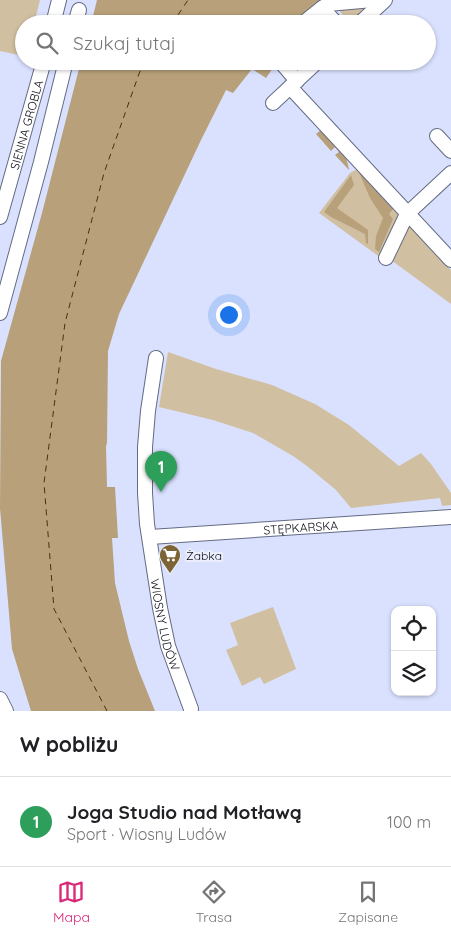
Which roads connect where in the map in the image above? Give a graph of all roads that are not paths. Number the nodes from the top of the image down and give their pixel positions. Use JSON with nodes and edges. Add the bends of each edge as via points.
{"nodes":[{"id":1,"x":59,"y":0,"type":"edge"},
{"id":2,"x":372,"y":0,"type":"edge"},
{"id":3,"x":385,"y":0,"type":"edge"},
{"id":4,"x":328,"y":4,"type":"edge"},
{"id":5,"x":79,"y":10,"type":"dead end"},
{"id":6,"x":55,"y":15,"type":"edge"},
{"id":7,"x":78,"y":15,"type":"edge"},
{"id":8,"x":314,"y":15,"type":"edge"},
{"id":9,"x":369,"y":15,"type":"edge"},
{"id":10,"x":41,"y":70,"type":"edge"},
{"id":11,"x":64,"y":70,"type":"edge"},
{"id":12,"x":285,"y":70,"type":"edge"},
{"id":13,"x":309,"y":70,"type":"edge"},
{"id":14,"x":294,"y":84,"type":"junction"},
{"id":15,"x":273,"y":103,"type":"dead end"},
{"id":16,"x":437,"y":136,"type":"dead end"},
{"id":17,"x":451,"y":151,"type":"edge"},
{"id":18,"x":451,"y":173,"type":"edge"},
{"id":19,"x":407,"y":214,"type":"junction"},
{"id":20,"x":0,"y":217,"type":"edge"},
{"id":21,"x":386,"y":258,"type":"dead end"},
{"id":22,"x":451,"y":260,"type":"edge"},
{"id":23,"x":0,"y":313,"type":"edge"},
{"id":24,"x":156,"y":358,"type":"dead end"},
{"id":25,"x":451,"y":517,"type":"edge"},
{"id":26,"x":150,"y":537,"type":"junction"},
{"id":27,"x":0,"y":699,"type":"edge"},
{"id":28,"x":191,"y":709,"type":"dead end"},
{"id":29,"x":6,"y":711,"type":"edge"}],
"edges":[{"from":1,"to":6,"type":"street"},
{"from":2,"to":4,"type":"street"},
{"from":3,"to":9,"type":"street"},
{"from":4,"to":8,"type":"street"},
{"from":5,"to":7,"type":"street"},
{"from":10,"to":20,"type":"street","name":"SIENNA GROBLA"},
{"from":11,"to":23,"type":"street"},
{"from":12,"to":14,"type":"street"},
{"from":13,"to":14,"type":"street"},
{"from":14,"to":15,"type":"street"},
{"from":14,"to":19,"type":"street"},
{"from":16,"to":17,"type":"street"},
{"from":18,"to":19,"type":"street"},
{"from":19,"to":21,"type":"street"},
{"from":19,"to":22,"type":"street"},
{"from":24,"to":26,"type":"street","name":"WIOSNY LUDÓW","via":[[144,447],[144,492]]},
{"from":25,"to":26,"type":"street","name":"STĘPKARSKA"},
{"from":26,"to":28,"type":"street","name":"WIOSNY LUDÓW","via":[[168,646]]},
{"from":27,"to":29,"type":"street"}]}
